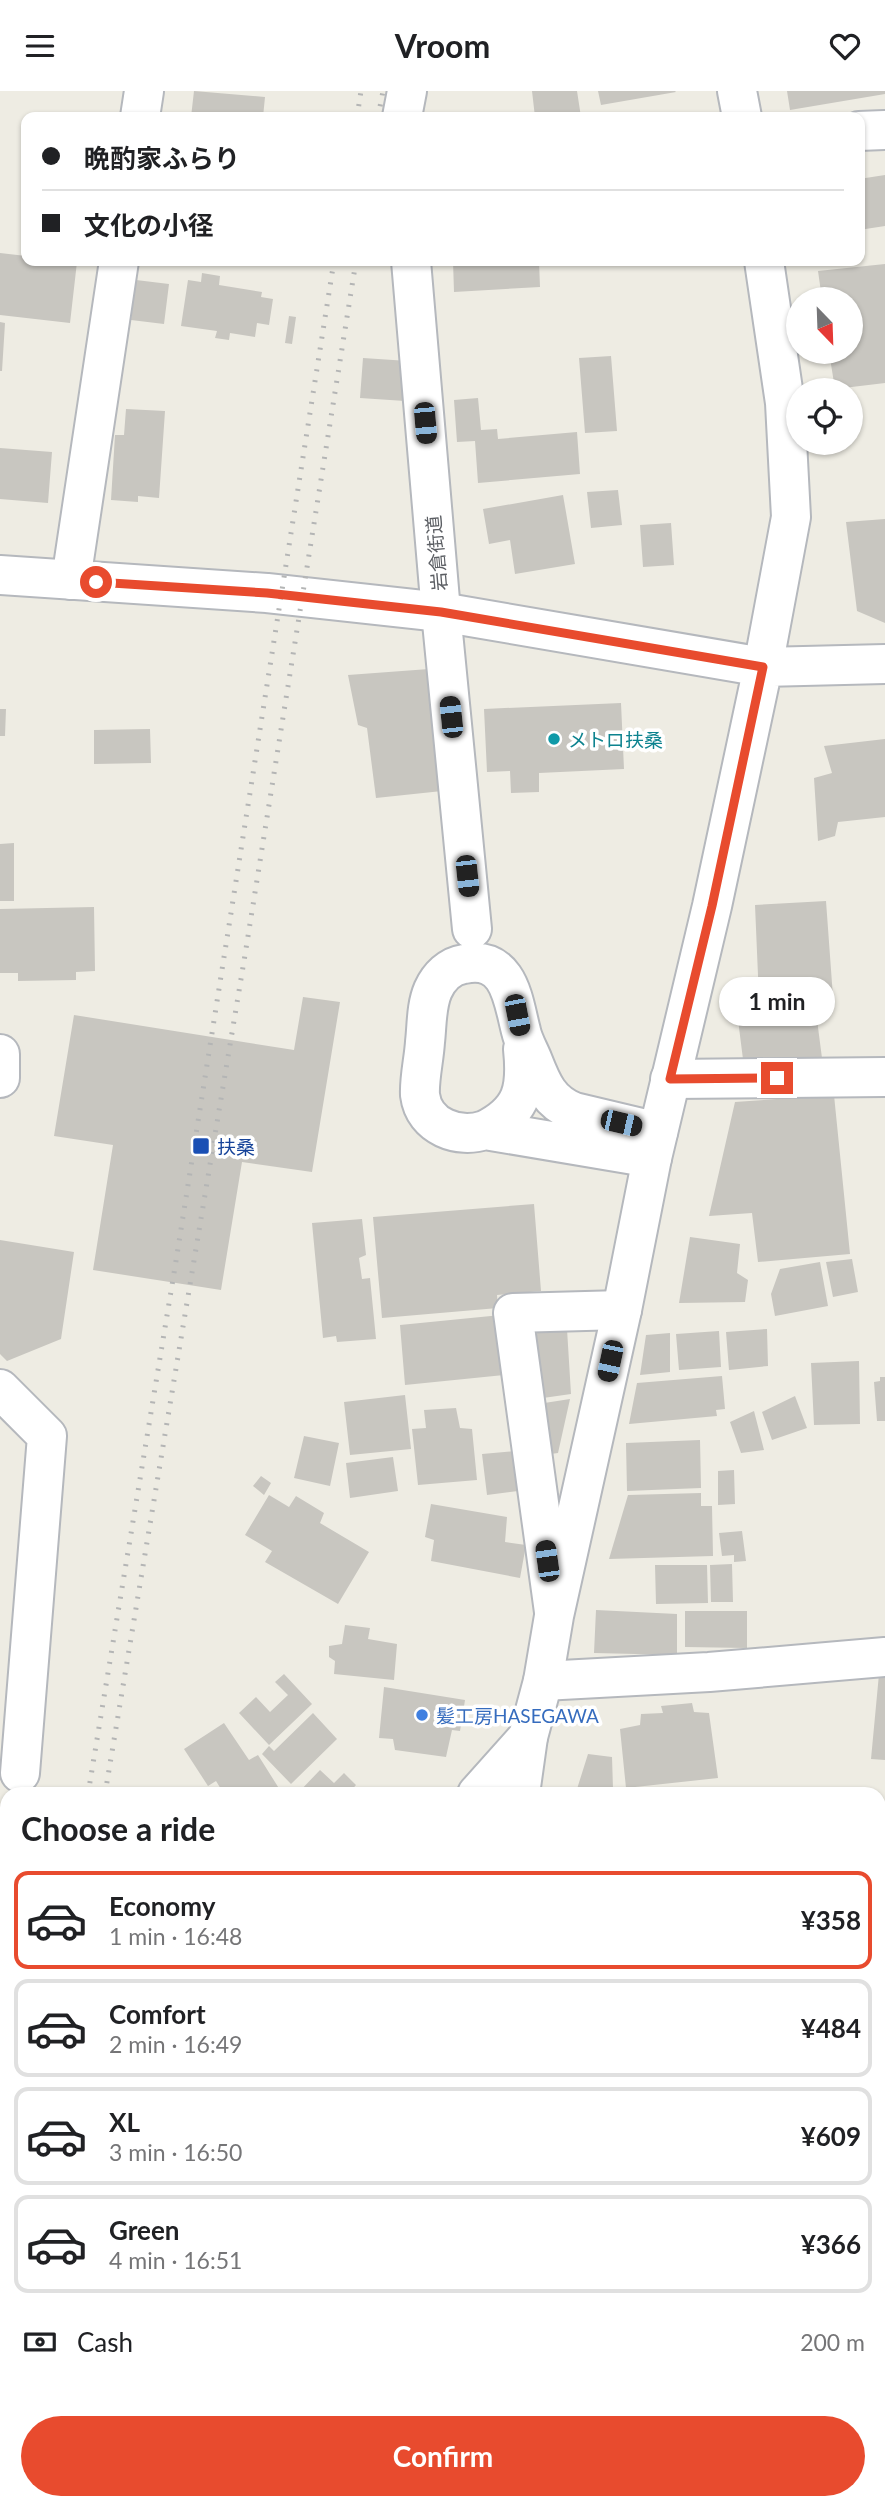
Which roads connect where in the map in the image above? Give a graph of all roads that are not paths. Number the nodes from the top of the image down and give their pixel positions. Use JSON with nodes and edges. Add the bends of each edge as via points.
{"nodes":[{"id":1,"x":144,"y":91,"type":"edge"},
{"id":2,"x":407,"y":91,"type":"edge"},
{"id":3,"x":737,"y":91,"type":"edge"},
{"id":4,"x":141,"y":112,"type":"edge"},
{"id":5,"x":403,"y":112,"type":"edge"},
{"id":6,"x":741,"y":112,"type":"edge"},
{"id":7,"x":885,"y":130,"type":"edge"},
{"id":8,"x":865,"y":131,"type":"edge"},
{"id":9,"x":118,"y":266,"type":"edge"},
{"id":10,"x":411,"y":266,"type":"edge"},
{"id":11,"x":765,"y":266,"type":"edge"},
{"id":12,"x":0,"y":575,"type":"edge"},
{"id":13,"x":71,"y":580,"type":"junction"},
{"id":14,"x":441,"y":612,"type":"junction"},
{"id":15,"x":885,"y":664,"type":"edge"},
{"id":16,"x":763,"y":667,"type":"junction"},
{"id":17,"x":472,"y":929,"type":"dead end"},
{"id":18,"x":521,"y":1033,"type":"junction"},
{"id":19,"x":0,"y":1054,"type":"edge"},
{"id":20,"x":885,"y":1077,"type":"edge"},
{"id":21,"x":0,"y":1078,"type":"edge"},
{"id":22,"x":670,"y":1079,"type":"junction"},
{"id":23,"x":485,"y":1130,"type":"junction"},
{"id":24,"x":655,"y":1145,"type":"junction"},
{"id":25,"x":622,"y":1310,"type":"junction"},
{"id":26,"x":0,"y":1389,"type":"edge"},
{"id":27,"x":554,"y":1616,"type":"junction"},
{"id":28,"x":885,"y":1657,"type":"edge"},
{"id":29,"x":543,"y":1681,"type":"junction"},
{"id":30,"x":528,"y":1737,"type":"junction"},
{"id":31,"x":13,"y":1774,"type":"edge"},
{"id":32,"x":483,"y":1787,"type":"edge"},
{"id":33,"x":521,"y":1787,"type":"edge"}],
"edges":[{"from":1,"to":4,"type":"street"},
{"from":2,"to":5,"type":"street"},
{"from":3,"to":6,"type":"street"},
{"from":7,"to":8,"type":"street"},
{"from":9,"to":13,"type":"street"},
{"from":10,"to":14,"type":"street","name":"岩倉街道"},
{"from":11,"to":16,"type":"street","via":[[785,403],[791,517]]},
{"from":12,"to":13,"type":"street"},
{"from":13,"to":14,"type":"street","via":[[267,593]]},
{"from":14,"to":16,"type":"street"},
{"from":14,"to":17,"type":"street","name":"岩倉街道"},
{"from":15,"to":16,"type":"street"},
{"from":16,"to":22,"type":"street"},
{"from":18,"to":23,"type":"street","via":[[525,1075],[520,1098],[505,1117]]},
{"from":18,"to":23,"type":"street","via":[[509,985],[491,967],[478,963],[451,968],[433,989],[420,1095],[423,1106],[449,1131],[474,1134]]},
{"from":18,"to":24,"type":"street","via":[[543,1087],[556,1103]]},
{"from":19,"to":21,"type":"street"},
{"from":20,"to":22,"type":"street"},
{"from":22,"to":24,"type":"street"},
{"from":23,"to":24,"type":"street"},
{"from":24,"to":25,"type":"street"},
{"from":25,"to":27,"type":"street"},
{"from":25,"to":27,"type":"street","via":[[513,1313]]},
{"from":26,"to":31,"type":"street","via":[[47,1436]]},
{"from":27,"to":29,"type":"street"},
{"from":28,"to":29,"type":"street"},
{"from":29,"to":30,"type":"street"},
{"from":30,"to":32,"type":"street"},
{"from":30,"to":33,"type":"street"}]}
